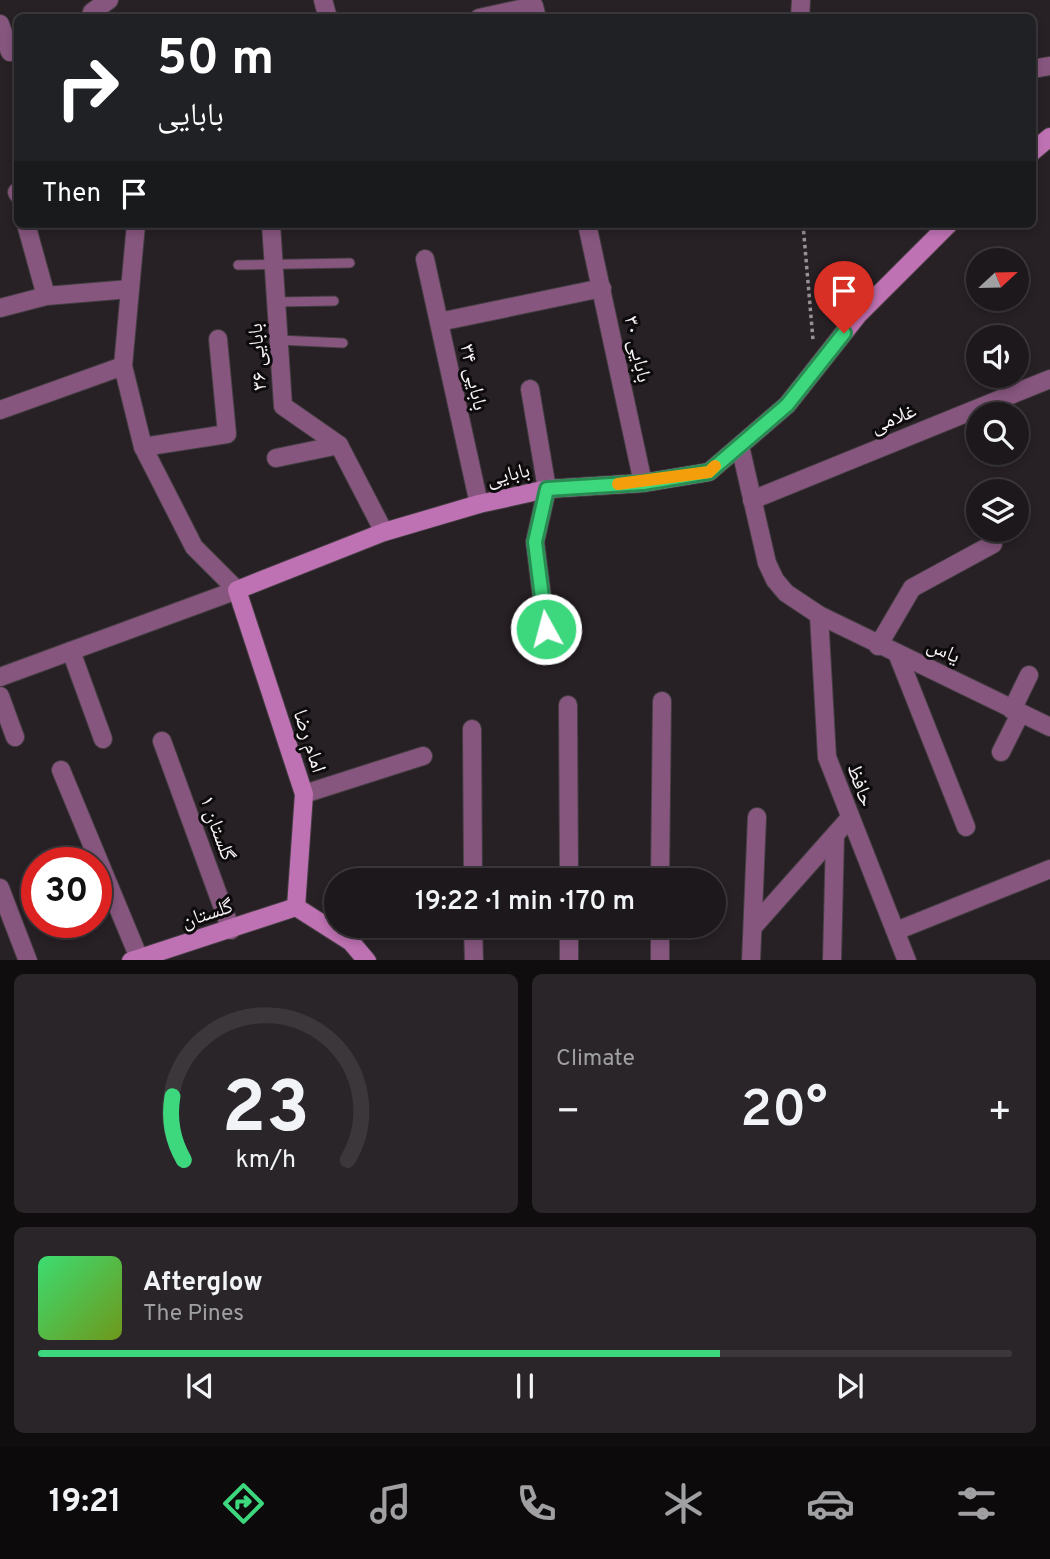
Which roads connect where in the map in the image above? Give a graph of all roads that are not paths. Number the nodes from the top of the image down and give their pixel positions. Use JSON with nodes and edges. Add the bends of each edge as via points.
{"nodes":[{"id":1,"x":109,"y":0,"type":"edge"},
{"id":2,"x":90,"y":10,"type":"edge"},
{"id":3,"x":497,"y":14,"type":"edge"},
{"id":4,"x":536,"y":14,"type":"edge"},
{"id":5,"x":0,"y":24,"type":"edge"},
{"id":6,"x":10,"y":52,"type":"dead end"},
{"id":7,"x":1050,"y":137,"type":"edge"},
{"id":8,"x":1036,"y":149,"type":"edge"},
{"id":9,"x":27,"y":228,"type":"edge"},
{"id":10,"x":136,"y":228,"type":"edge"},
{"id":11,"x":271,"y":228,"type":"edge"},
{"id":12,"x":588,"y":228,"type":"edge"},
{"id":13,"x":945,"y":228,"type":"edge"},
{"id":14,"x":425,"y":259,"type":"dead end"},
{"id":15,"x":273,"y":262,"type":"junction"},
{"id":16,"x":350,"y":263,"type":"dead end"},
{"id":17,"x":238,"y":265,"type":"dead end"},
{"id":18,"x":602,"y":288,"type":"junction"},
{"id":19,"x":130,"y":289,"type":"junction"},
{"id":20,"x":46,"y":296,"type":"junction"},
{"id":21,"x":334,"y":301,"type":"dead end"},
{"id":22,"x":276,"y":302,"type":"junction"},
{"id":23,"x":0,"y":308,"type":"edge"},
{"id":24,"x":439,"y":322,"type":"junction"},
{"id":25,"x":218,"y":340,"type":"dead end"},
{"id":26,"x":278,"y":340,"type":"junction"},
{"id":27,"x":343,"y":343,"type":"dead end"},
{"id":28,"x":123,"y":366,"type":"junction"},
{"id":29,"x":1050,"y":379,"type":"edge"},
{"id":30,"x":530,"y":389,"type":"dead end"},
{"id":31,"x":0,"y":410,"type":"edge"},
{"id":32,"x":339,"y":445,"type":"junction"},
{"id":33,"x":740,"y":446,"type":"junction"},
{"id":34,"x":142,"y":447,"type":"junction"},
{"id":35,"x":276,"y":458,"type":"dead end"},
{"id":36,"x":643,"y":483,"type":"junction"},
{"id":37,"x":547,"y":489,"type":"junction"},
{"id":38,"x":752,"y":500,"type":"junction"},
{"id":39,"x":479,"y":504,"type":"junction"},
{"id":40,"x":384,"y":532,"type":"junction"},
{"id":41,"x":993,"y":544,"type":"dead end"},
{"id":42,"x":237,"y":590,"type":"junction"},
{"id":43,"x":819,"y":615,"type":"junction"},
{"id":44,"x":546,"y":629,"type":"dead end"},
{"id":45,"x":878,"y":646,"type":"junction"},
{"id":46,"x":71,"y":652,"type":"junction"},
{"id":47,"x":897,"y":653,"type":"junction"},
{"id":48,"x":1029,"y":676,"type":"dead end"},
{"id":49,"x":0,"y":677,"type":"edge"},
{"id":50,"x":0,"y":696,"type":"edge"},
{"id":51,"x":662,"y":701,"type":"dead end"},
{"id":52,"x":568,"y":705,"type":"dead end"},
{"id":53,"x":1016,"y":712,"type":"junction"},
{"id":54,"x":1050,"y":727,"type":"edge"},
{"id":55,"x":472,"y":729,"type":"dead end"},
{"id":56,"x":15,"y":737,"type":"dead end"},
{"id":57,"x":103,"y":739,"type":"dead end"},
{"id":58,"x":162,"y":741,"type":"dead end"},
{"id":59,"x":1001,"y":752,"type":"dead end"},
{"id":60,"x":423,"y":756,"type":"dead end"},
{"id":61,"x":61,"y":769,"type":"dead end"},
{"id":62,"x":304,"y":794,"type":"junction"},
{"id":63,"x":757,"y":817,"type":"dead end"},
{"id":64,"x":849,"y":818,"type":"junction"},
{"id":65,"x":966,"y":827,"type":"dead end"},
{"id":66,"x":835,"y":835,"type":"junction"},
{"id":67,"x":473,"y":868,"type":"edge"},
{"id":68,"x":569,"y":868,"type":"edge"},
{"id":69,"x":660,"y":868,"type":"edge"},
{"id":70,"x":1050,"y":869,"type":"edge"},
{"id":71,"x":0,"y":888,"type":"edge"},
{"id":72,"x":296,"y":907,"type":"junction"},
{"id":73,"x":753,"y":927,"type":"junction"},
{"id":74,"x":231,"y":930,"type":"junction"},
{"id":75,"x":896,"y":931,"type":"junction"},
{"id":76,"x":473,"y":938,"type":"edge"},
{"id":77,"x":569,"y":938,"type":"edge"},
{"id":78,"x":660,"y":938,"type":"edge"},
{"id":79,"x":135,"y":959,"type":"edge"},
{"id":80,"x":29,"y":960,"type":"edge"},
{"id":81,"x":366,"y":960,"type":"edge"},
{"id":82,"x":474,"y":960,"type":"edge"},
{"id":83,"x":569,"y":960,"type":"edge"},
{"id":84,"x":660,"y":960,"type":"edge"},
{"id":85,"x":751,"y":960,"type":"edge"},
{"id":86,"x":832,"y":960,"type":"edge"},
{"id":87,"x":907,"y":960,"type":"edge"}],
"edges":[{"from":1,"to":2,"type":"street"},
{"from":3,"to":4,"type":"street","via":[[534,6]]},
{"from":5,"to":6,"type":"street"},
{"from":7,"to":8,"type":"street"},
{"from":9,"to":20,"type":"street"},
{"from":10,"to":19,"type":"street"},
{"from":11,"to":15,"type":"street","name":"بابایی ۳۶"},
{"from":12,"to":18,"type":"street","name":"بابایی ۳۰"},
{"from":13,"to":33,"type":"street","name":"بابایی","via":[[858,315],[787,405]]},
{"from":14,"to":24,"type":"street","name":"بابایی ۳۴"},
{"from":15,"to":16,"type":"lane"},
{"from":15,"to":17,"type":"lane"},
{"from":15,"to":22,"type":"street","name":"بابایی ۳۶"},
{"from":18,"to":24,"type":"street"},
{"from":18,"to":36,"type":"street","name":"بابایی ۳۰"},
{"from":19,"to":20,"type":"street"},
{"from":19,"to":28,"type":"street"},
{"from":20,"to":23,"type":"street"},
{"from":21,"to":22,"type":"lane"},
{"from":22,"to":26,"type":"street","name":"بابایی ۳۶"},
{"from":24,"to":39,"type":"street","name":"بابایی ۳۴"},
{"from":25,"to":34,"type":"street","via":[[226,435]]},
{"from":26,"to":27,"type":"lane"},
{"from":26,"to":32,"type":"street","name":"بابایی ۳۶","via":[[283,406]]},
{"from":28,"to":31,"type":"street"},
{"from":28,"to":34,"type":"street"},
{"from":29,"to":38,"type":"street","name":"غلامی"},
{"from":30,"to":37,"type":"street"},
{"from":32,"to":35,"type":"street"},
{"from":32,"to":40,"type":"street","name":"بابایی ۳۶"},
{"from":33,"to":36,"type":"street","name":"بابایی","via":[[709,472]]},
{"from":33,"to":38,"type":"street","name":"یاس"},
{"from":34,"to":42,"type":"street","via":[[194,547]]},
{"from":36,"to":37,"type":"street","name":"بابایی"},
{"from":37,"to":39,"type":"street","name":"بابایی"},
{"from":37,"to":44,"type":"street","via":[[535,542]]},
{"from":38,"to":43,"type":"street","name":"یاس","via":[[775,580]]},
{"from":39,"to":40,"type":"street","name":"بابایی"},
{"from":40,"to":42,"type":"street","name":"بابایی"},
{"from":41,"to":45,"type":"street","via":[[912,589]]},
{"from":42,"to":46,"type":"street","name":"بابایی"},
{"from":42,"to":62,"type":"street","name":"امام رضا"},
{"from":43,"to":45,"type":"street","name":"یاس"},
{"from":43,"to":64,"type":"street","name":"حافظ","via":[[827,757]]},
{"from":45,"to":47,"type":"street","name":"یاس"},
{"from":46,"to":49,"type":"street","name":"بابایی"},
{"from":46,"to":57,"type":"street"},
{"from":47,"to":53,"type":"street","name":"یاس"},
{"from":47,"to":65,"type":"street"},
{"from":48,"to":53,"type":"street"},
{"from":50,"to":56,"type":"street"},
{"from":51,"to":69,"type":"street"},
{"from":52,"to":68,"type":"street"},
{"from":53,"to":54,"type":"street","name":"یاس"},
{"from":53,"to":59,"type":"street"},
{"from":55,"to":67,"type":"street"},
{"from":58,"to":74,"type":"street","name":"گلستان ۱"},
{"from":60,"to":62,"type":"street"},
{"from":61,"to":79,"type":"street"},
{"from":62,"to":72,"type":"street","name":"امام رضا"},
{"from":63,"to":73,"type":"street"},
{"from":64,"to":66,"type":"street"},
{"from":64,"to":75,"type":"street","name":"حافظ"},
{"from":66,"to":73,"type":"street"},
{"from":66,"to":86,"type":"street"},
{"from":70,"to":75,"type":"street"},
{"from":71,"to":80,"type":"street"},
{"from":72,"to":74,"type":"street","name":"گلستان"},
{"from":72,"to":81,"type":"street","via":[[351,942]]},
{"from":73,"to":85,"type":"street"},
{"from":74,"to":79,"type":"street","name":"گلستان"},
{"from":75,"to":87,"type":"street","name":"حافظ"},
{"from":76,"to":82,"type":"street"},
{"from":77,"to":83,"type":"street"},
{"from":78,"to":84,"type":"street"}]}
